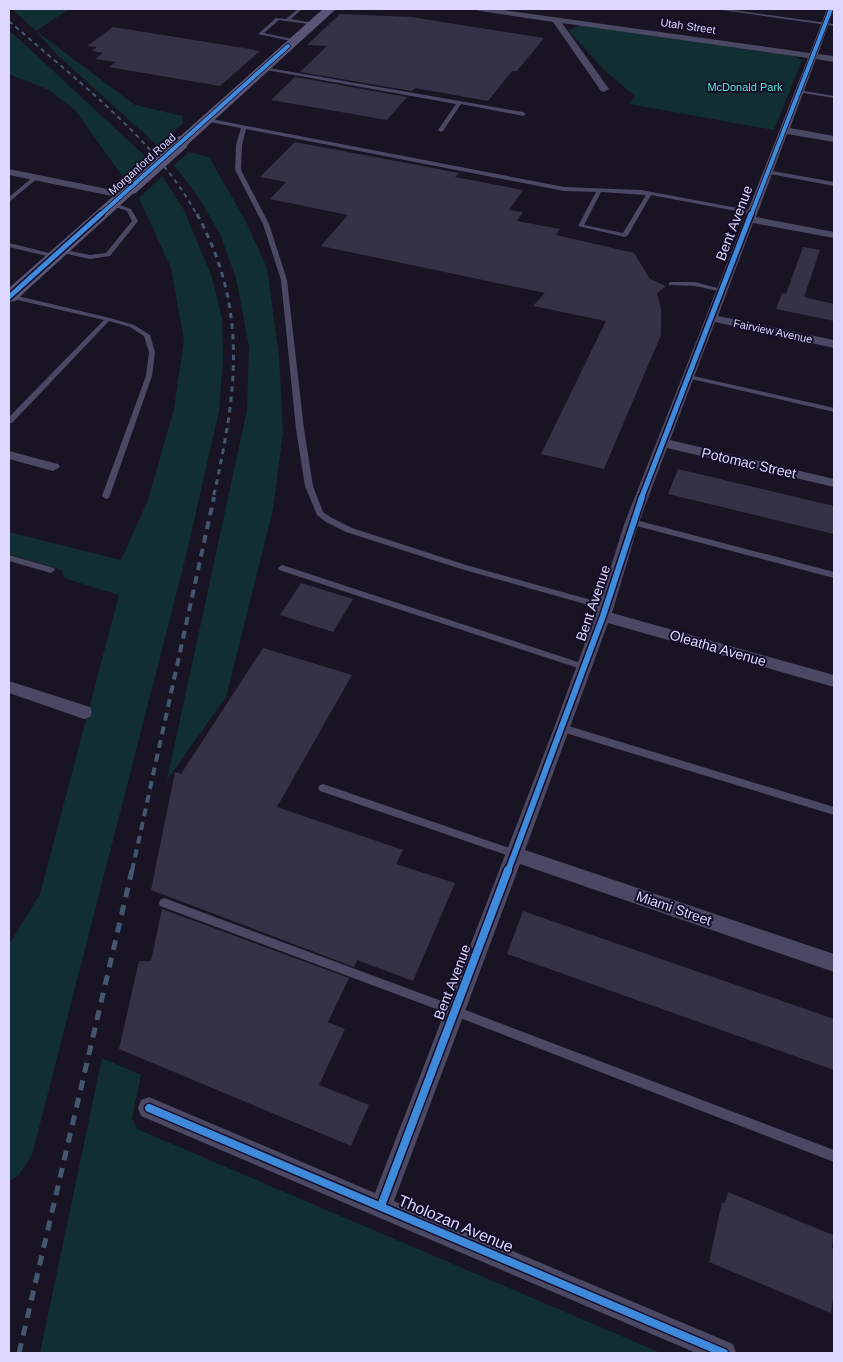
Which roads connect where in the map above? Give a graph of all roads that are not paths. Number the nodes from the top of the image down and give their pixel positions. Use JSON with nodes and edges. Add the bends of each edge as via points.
{"nodes":[{"id":1,"x":300,"y":9,"type":"edge"},
{"id":2,"x":330,"y":9,"type":"edge"},
{"id":3,"x":480,"y":9,"type":"edge"},
{"id":4,"x":717,"y":9,"type":"edge"},
{"id":5,"x":831,"y":9,"type":"edge"},
{"id":6,"x":288,"y":20,"type":"junction"},
{"id":7,"x":556,"y":20,"type":"junction"},
{"id":8,"x":281,"y":23,"type":"dead end"},
{"id":9,"x":313,"y":24,"type":"junction"},
{"id":10,"x":830,"y":24,"type":"edge"},
{"id":11,"x":292,"y":25,"type":"dead end"},
{"id":12,"x":274,"y":34,"type":"junction"},
{"id":13,"x":289,"y":37,"type":"junction"},
{"id":14,"x":812,"y":55,"type":"junction"},
{"id":15,"x":834,"y":59,"type":"edge"},
{"id":16,"x":263,"y":68,"type":"junction"},
{"id":17,"x":604,"y":88,"type":"dead end"},
{"id":18,"x":799,"y":91,"type":"junction"},
{"id":19,"x":834,"y":97,"type":"edge"},
{"id":20,"x":459,"y":103,"type":"junction"},
{"id":21,"x":523,"y":114,"type":"dead end"},
{"id":22,"x":206,"y":120,"type":"junction"},
{"id":23,"x":244,"y":128,"type":"junction"},
{"id":24,"x":441,"y":130,"type":"dead end"},
{"id":25,"x":783,"y":130,"type":"junction"},
{"id":26,"x":834,"y":139,"type":"edge"},
{"id":27,"x":9,"y":172,"type":"edge"},
{"id":28,"x":766,"y":172,"type":"junction"},
{"id":29,"x":35,"y":178,"type":"junction"},
{"id":30,"x":834,"y":184,"type":"edge"},
{"id":31,"x":599,"y":192,"type":"junction"},
{"id":32,"x":649,"y":194,"type":"junction"},
{"id":33,"x":122,"y":195,"type":"junction"},
{"id":34,"x":9,"y":200,"type":"edge"},
{"id":35,"x":750,"y":215,"type":"junction"},
{"id":36,"x":834,"y":235,"type":"edge"},
{"id":37,"x":9,"y":246,"type":"edge"},
{"id":38,"x":58,"y":253,"type":"junction"},
{"id":39,"x":671,"y":284,"type":"dead end"},
{"id":40,"x":722,"y":290,"type":"junction"},
{"id":41,"x":11,"y":293,"type":"edge"},
{"id":42,"x":712,"y":318,"type":"junction"},
{"id":43,"x":108,"y":319,"type":"junction"},
{"id":44,"x":834,"y":344,"type":"edge"},
{"id":45,"x":689,"y":377,"type":"junction"},
{"id":46,"x":834,"y":410,"type":"edge"},
{"id":47,"x":9,"y":421,"type":"edge"},
{"id":48,"x":664,"y":443,"type":"junction"},
{"id":49,"x":9,"y":455,"type":"edge"},
{"id":50,"x":53,"y":468,"type":"dead end"},
{"id":51,"x":834,"y":483,"type":"edge"},
{"id":52,"x":106,"y":496,"type":"dead end"},
{"id":53,"x":632,"y":522,"type":"junction"},
{"id":54,"x":9,"y":558,"type":"edge"},
{"id":55,"x":282,"y":568,"type":"dead end"},
{"id":56,"x":51,"y":570,"type":"dead end"},
{"id":57,"x":834,"y":575,"type":"edge"},
{"id":58,"x":604,"y":611,"type":"junction"},
{"id":59,"x":584,"y":667,"type":"junction"},
{"id":60,"x":834,"y":681,"type":"edge"},
{"id":61,"x":9,"y":687,"type":"edge"},
{"id":62,"x":84,"y":712,"type":"dead end"},
{"id":63,"x":562,"y":728,"type":"junction"},
{"id":64,"x":323,"y":788,"type":"dead end"},
{"id":65,"x":834,"y":811,"type":"edge"},
{"id":66,"x":514,"y":854,"type":"junction"},
{"id":67,"x":164,"y":903,"type":"dead end"},
{"id":68,"x":834,"y":963,"type":"edge"},
{"id":69,"x":455,"y":1011,"type":"junction"},
{"id":70,"x":149,"y":1108,"type":"dead end"},
{"id":71,"x":834,"y":1156,"type":"edge"},
{"id":72,"x":381,"y":1206,"type":"junction"},
{"id":73,"x":724,"y":1353,"type":"edge"}],
"edges":[{"from":1,"to":6,"type":"lane"},
{"from":2,"to":9,"type":"street","name":"Morganford Road"},
{"from":3,"to":7,"type":"street","name":"Utah Street"},
{"from":4,"to":10,"type":"lane"},
{"from":5,"to":10,"type":"street","name":"Bent Avenue"},
{"from":6,"to":8,"type":"lane"},
{"from":6,"to":9,"type":"lane"},
{"from":6,"to":11,"type":"lane"},
{"from":6,"to":12,"type":"lane","via":[[278,18],[260,34]]},
{"from":7,"to":14,"type":"street","name":"Utah Street"},
{"from":7,"to":17,"type":"street"},
{"from":9,"to":13,"type":"street","name":"Morganford Road"},
{"from":10,"to":14,"type":"street","name":"Bent Avenue"},
{"from":12,"to":13,"type":"lane"},
{"from":12,"to":13,"type":"lane"},
{"from":13,"to":16,"type":"street","name":"Morganford Road"},
{"from":14,"to":15,"type":"street","name":"Utah Street"},
{"from":14,"to":18,"type":"street","name":"Bent Avenue"},
{"from":16,"to":20,"type":"lane"},
{"from":16,"to":22,"type":"street","name":"Morganford Road"},
{"from":18,"to":19,"type":"lane"},
{"from":18,"to":25,"type":"street","name":"Bent Avenue"},
{"from":20,"to":21,"type":"lane"},
{"from":20,"to":24,"type":"lane"},
{"from":22,"to":23,"type":"lane"},
{"from":22,"to":33,"type":"street","name":"Morganford Road","bridge":true},
{"from":23,"to":31,"type":"lane","via":[[564,189]]},
{"from":23,"to":58,"type":"lane","via":[[239,145],[238,170],[266,224],[284,280],[300,429],[309,486],[320,513],[349,530]]},
{"from":25,"to":26,"type":"street"},
{"from":25,"to":28,"type":"street","name":"Bent Avenue"},
{"from":27,"to":29,"type":"street"},
{"from":28,"to":30,"type":"lane"},
{"from":28,"to":35,"type":"street","name":"Bent Avenue"},
{"from":29,"to":33,"type":"street"},
{"from":29,"to":34,"type":"lane"},
{"from":31,"to":32,"type":"lane"},
{"from":31,"to":32,"type":"lane","via":[[581,226],[625,235]]},
{"from":32,"to":35,"type":"lane"},
{"from":33,"to":38,"type":"street","name":"Morganford Road"},
{"from":33,"to":38,"type":"lane","via":[[135,221],[108,255],[90,257]]},
{"from":35,"to":36,"type":"street"},
{"from":35,"to":40,"type":"street","name":"Bent Avenue"},
{"from":37,"to":38,"type":"lane"},
{"from":38,"to":41,"type":"street","name":"Morganford Road"},
{"from":39,"to":40,"type":"lane","via":[[695,284]]},
{"from":40,"to":42,"type":"street","name":"Bent Avenue"},
{"from":41,"to":43,"type":"lane"},
{"from":42,"to":44,"type":"street","name":"Fairview Avenue"},
{"from":42,"to":45,"type":"street","name":"Bent Avenue"},
{"from":43,"to":47,"type":"lane"},
{"from":43,"to":52,"type":"lane","via":[[132,326],[147,335],[152,352],[149,376]]},
{"from":45,"to":46,"type":"lane"},
{"from":45,"to":48,"type":"street","name":"Bent Avenue"},
{"from":48,"to":51,"type":"street","name":"Potomac Street"},
{"from":48,"to":53,"type":"street","name":"Bent Avenue"},
{"from":49,"to":50,"type":"street"},
{"from":53,"to":57,"type":"lane"},
{"from":53,"to":58,"type":"street","name":"Bent Avenue"},
{"from":54,"to":56,"type":"lane"},
{"from":55,"to":59,"type":"lane"},
{"from":58,"to":59,"type":"street","name":"Bent Avenue"},
{"from":58,"to":60,"type":"street","name":"Oleatha Avenue"},
{"from":59,"to":63,"type":"street","name":"Bent Avenue"},
{"from":61,"to":62,"type":"street"},
{"from":63,"to":65,"type":"lane"},
{"from":63,"to":66,"type":"street","name":"Bent Avenue"},
{"from":64,"to":66,"type":"lane"},
{"from":66,"to":68,"type":"street","name":"Miami Street"},
{"from":66,"to":69,"type":"street","name":"Bent Avenue"},
{"from":67,"to":69,"type":"lane"},
{"from":69,"to":71,"type":"lane"},
{"from":69,"to":72,"type":"street","name":"Bent Avenue"},
{"from":70,"to":72,"type":"street","name":"Tholozan Avenue"},
{"from":72,"to":73,"type":"street","name":"Tholozan Avenue"}]}
